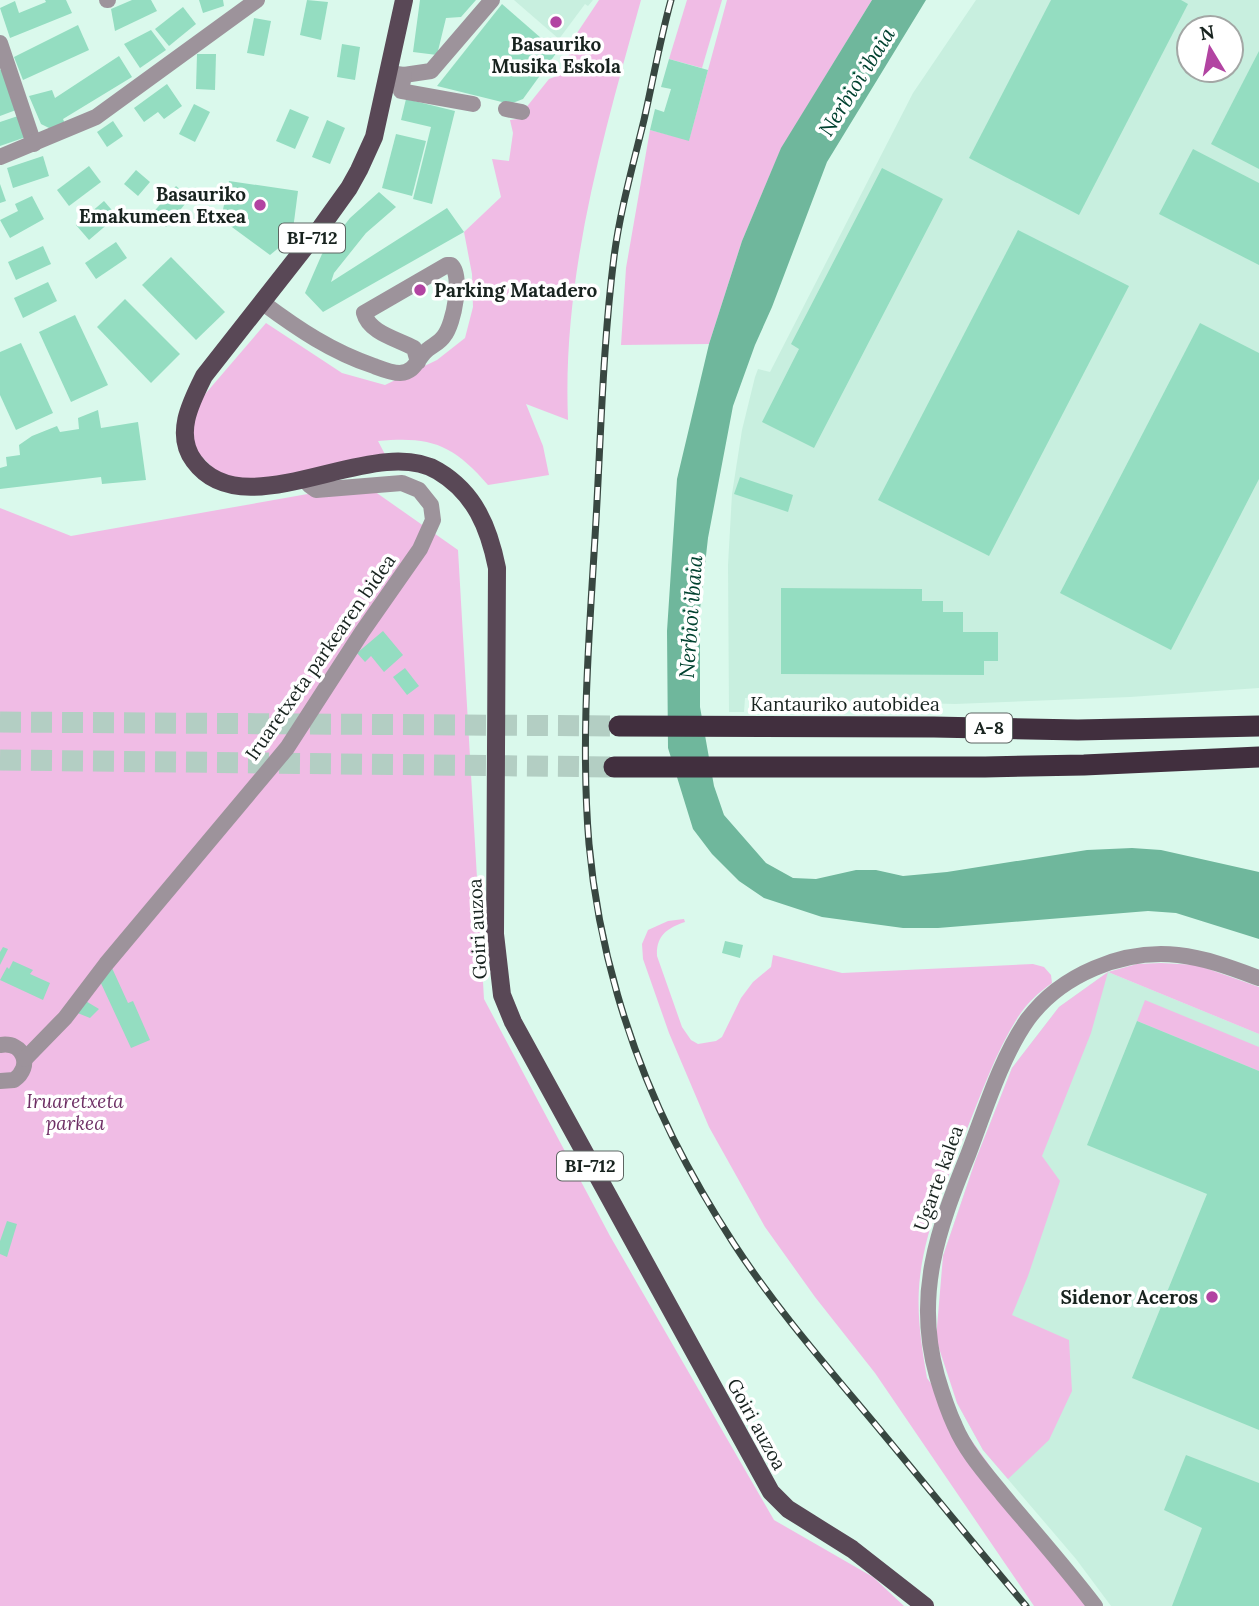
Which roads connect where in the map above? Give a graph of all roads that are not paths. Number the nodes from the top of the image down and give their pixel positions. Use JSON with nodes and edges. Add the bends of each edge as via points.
{"nodes":[{"id":1,"x":257,"y":0,"type":"edge"},
{"id":2,"x":404,"y":0,"type":"edge"},
{"id":3,"x":492,"y":0,"type":"edge"},
{"id":4,"x":232,"y":7,"type":"edge"},
{"id":5,"x":0,"y":43,"type":"edge"},
{"id":6,"x":396,"y":74,"type":"junction"},
{"id":7,"x":474,"y":104,"type":"dead end"},
{"id":8,"x":506,"y":109,"type":"dead end"},
{"id":9,"x":522,"y":112,"type":"dead end"},
{"id":10,"x":34,"y":144,"type":"junction"},
{"id":11,"x":0,"y":157,"type":"edge"},
{"id":12,"x":263,"y":303,"type":"junction"},
{"id":13,"x":418,"y":362,"type":"junction"},
{"id":14,"x":308,"y":478,"type":"junction"},
{"id":15,"x":619,"y":726,"type":"tunnel mouth"},
{"id":16,"x":1259,"y":726,"type":"edge"},
{"id":17,"x":1259,"y":757,"type":"edge"},
{"id":18,"x":614,"y":767,"type":"tunnel mouth"},
{"id":19,"x":1259,"y":978,"type":"edge"},
{"id":20,"x":0,"y":1045,"type":"edge"},
{"id":21,"x":25,"y":1059,"type":"junction"},
{"id":22,"x":1,"y":1083,"type":"edge"},
{"id":23,"x":925,"y":1606,"type":"edge"},
{"id":24,"x":1095,"y":1606,"type":"edge"}],
"edges":[{"from":1,"to":4,"type":"street"},
{"from":2,"to":6,"type":"main road","number":"BI-712"},
{"from":3,"to":6,"type":"street","via":[[431,71]]},
{"from":4,"to":10,"type":"street","via":[[96,117]]},
{"from":5,"to":10,"type":"street"},
{"from":6,"to":7,"type":"street","via":[[401,91]]},
{"from":6,"to":12,"type":"main road","number":"BI-712","via":[[349,188]]},
{"from":8,"to":9,"type":"street"},
{"from":10,"to":11,"type":"street"},
{"from":12,"to":13,"type":"street","via":[[331,350],[401,373]]},
{"from":12,"to":14,"type":"main road","name":"Goiri auzoa","number":"BI-712","via":[[204,376],[186,420],[185,438],[190,456],[215,481],[250,489]]},
{"from":13,"to":13,"type":"street","via":[[448,331],[457,294],[456,271],[451,265],[364,313],[382,333],[414,348]]},
{"from":14,"to":21,"type":"street","name":"Iruaretxeta parkearen bidea","via":[[316,490],[402,483],[419,490],[431,506],[433,520],[420,549],[286,748],[65,1018]]},
{"from":14,"to":23,"type":"main road","name":"Goiri auzoa","number":"BI-712","via":[[389,462],[414,463],[437,470],[468,496],[483,519],[497,568],[495,934],[502,995],[509,1013],[771,1492],[788,1509],[852,1549]]},
{"from":15,"to":16,"type":"highway","name":"Kantauriko autobidea","number":"A-8","via":[[1078,730]]},
{"from":17,"to":18,"type":"highway","number":"A-8","via":[[1059,766]]},
{"from":19,"to":24,"type":"street","name":"Ugarte kalea","via":[[1215,962],[1158,954],[1093,968],[1048,998],[1027,1021],[1008,1056],[940,1224],[930,1279],[929,1327],[937,1375],[955,1427],[979,1466]]},
{"from":20,"to":21,"type":"street","via":[[18,1048]]},
{"from":21,"to":22,"type":"street","via":[[20,1076]]}]}
